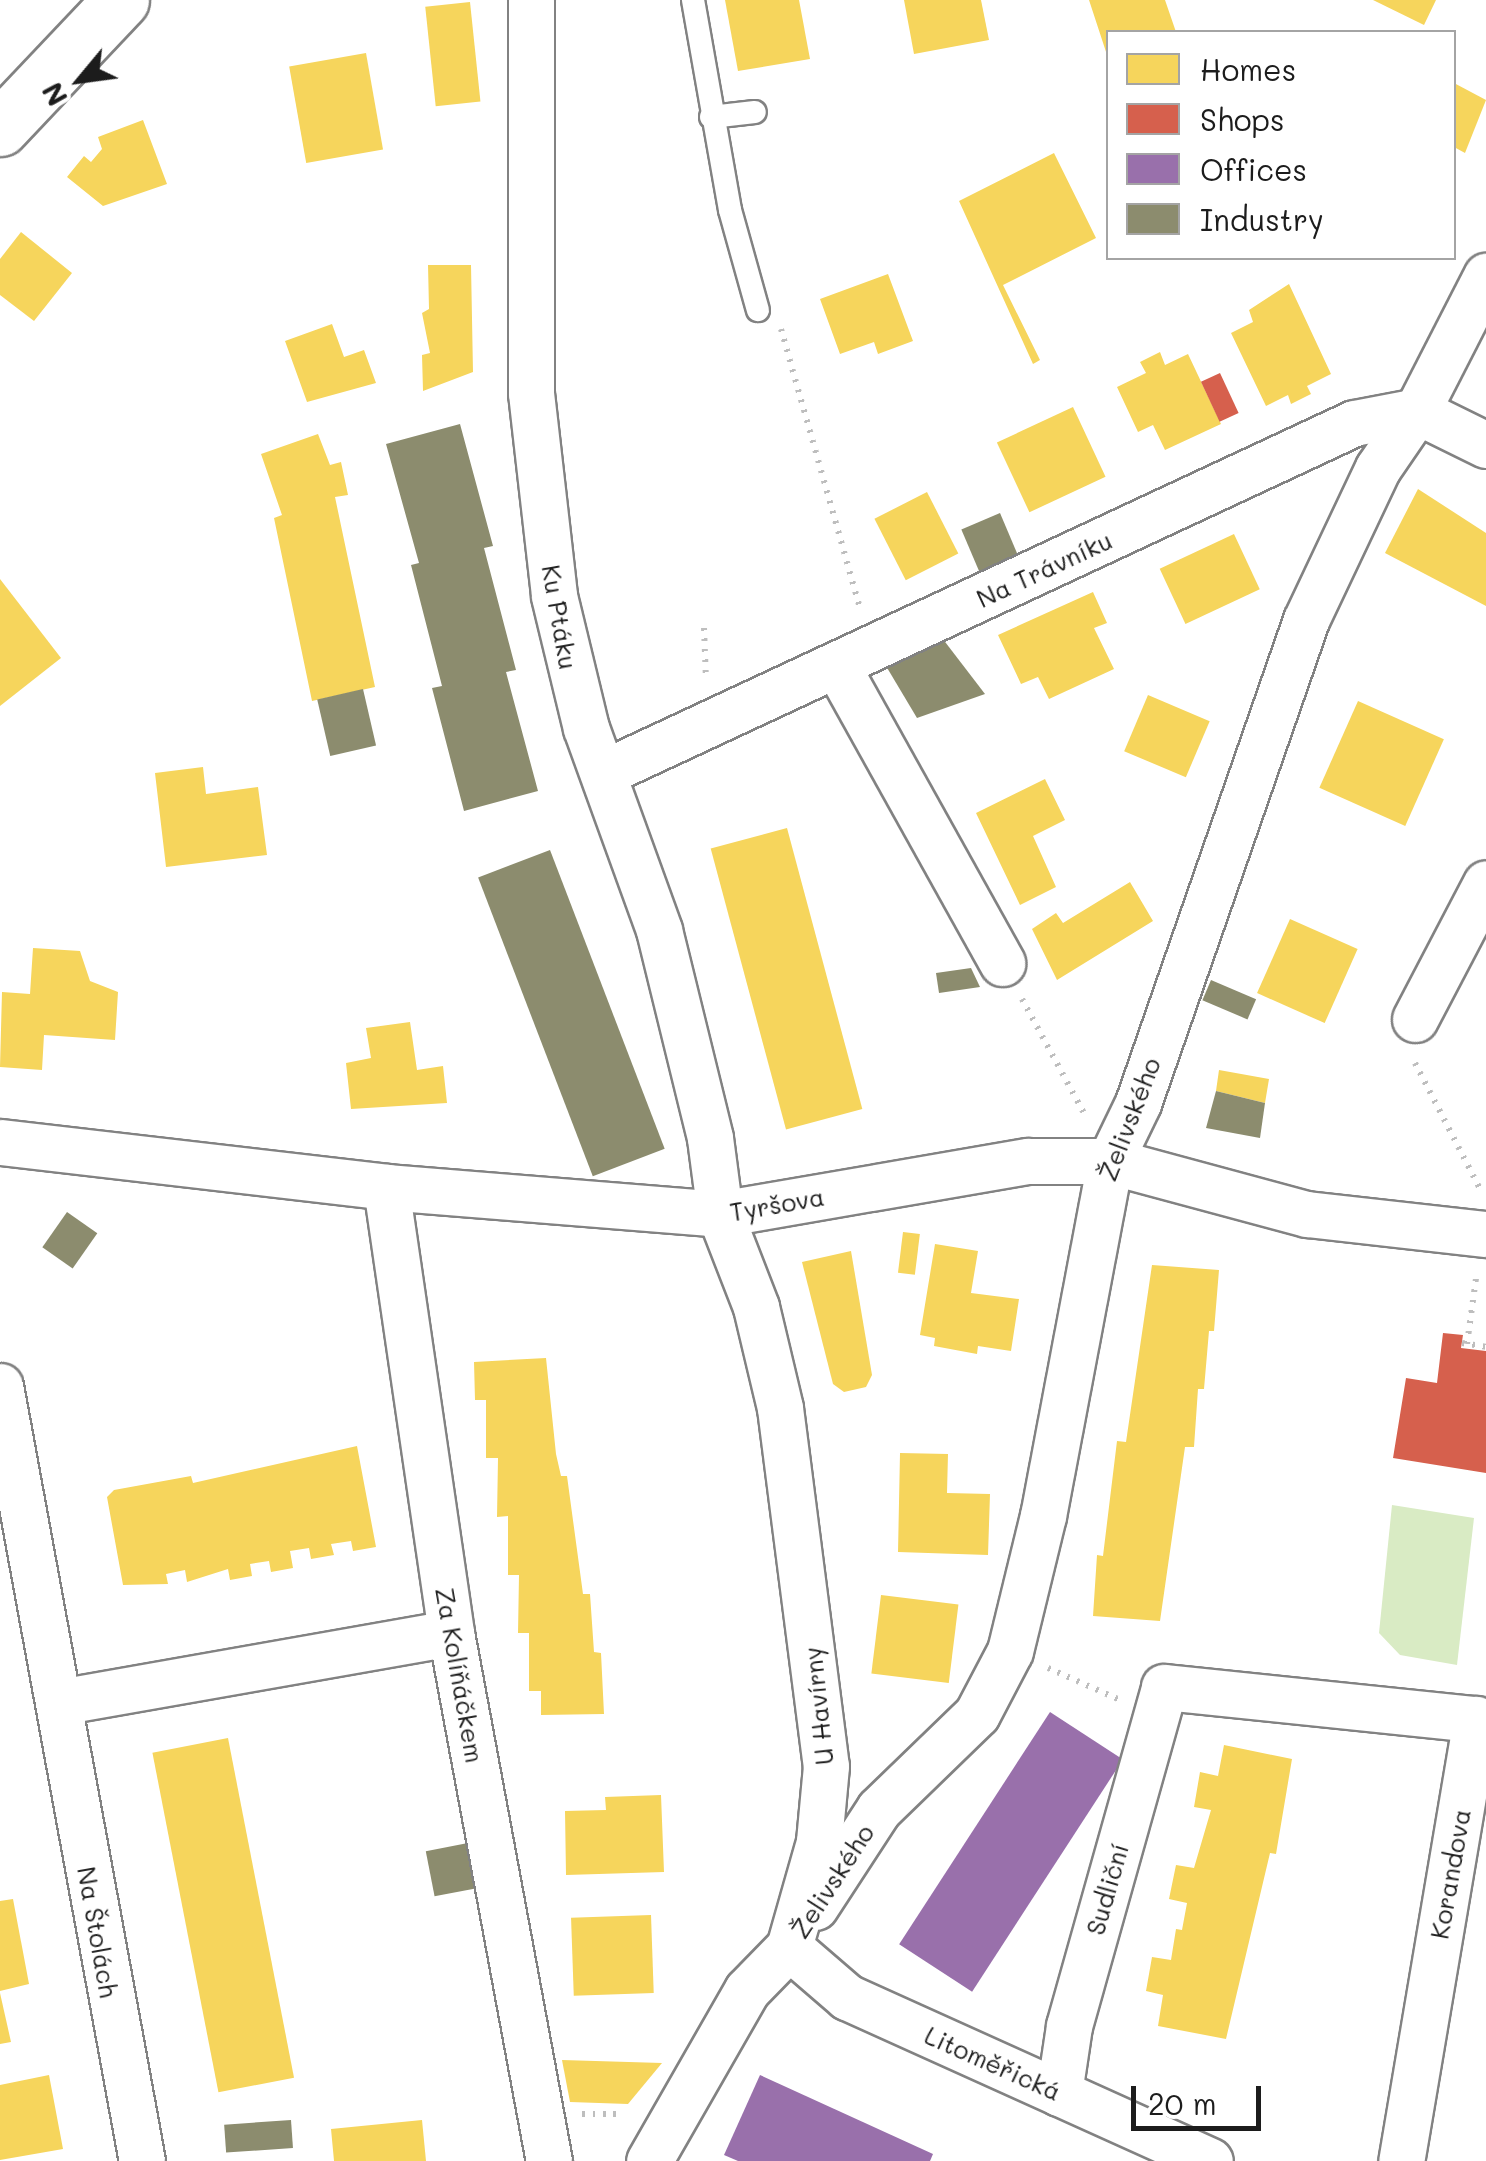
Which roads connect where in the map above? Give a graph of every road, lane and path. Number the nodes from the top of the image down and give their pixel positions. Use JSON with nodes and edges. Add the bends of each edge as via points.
{"nodes":[{"id":1,"x":121,"y":0,"type":"edge"},
{"id":2,"x":531,"y":0,"type":"edge"},
{"id":3,"x":693,"y":0,"type":"edge"},
{"id":4,"x":754,"y":112,"type":"dead end"},
{"id":5,"x":711,"y":117,"type":"junction"},
{"id":6,"x":0,"y":128,"type":"edge"},
{"id":7,"x":1486,"y":276,"type":"edge"},
{"id":8,"x":767,"y":310,"type":"joint"},
{"id":9,"x":1416,"y":411,"type":"junction"},
{"id":10,"x":1486,"y":445,"type":"edge"},
{"id":11,"x":837,"y":666,"type":"junction"},
{"id":12,"x":605,"y":772,"type":"junction"},
{"id":13,"x":1486,"y":883,"type":"edge"},
{"id":14,"x":1002,"y":962,"type":"joint"},
{"id":15,"x":1415,"y":1019,"type":"joint"},
{"id":16,"x":2,"y":1147,"type":"edge"},
{"id":17,"x":1110,"y":1161,"type":"junction"},
{"id":18,"x":386,"y":1187,"type":"junction"},
{"id":19,"x":1486,"y":1200,"type":"edge"},
{"id":20,"x":720,"y":1214,"type":"junction"},
{"id":21,"x":1486,"y":1234,"type":"edge"},
{"id":22,"x":1470,"y":1319,"type":"dead end"},
{"id":23,"x":1486,"y":1346,"type":"edge"},
{"id":24,"x":0,"y":1386,"type":"edge"},
{"id":25,"x":452,"y":1633,"type":"junction"},
{"id":26,"x":1010,"y":1651,"type":"junction"},
{"id":27,"x":1164,"y":1687,"type":"junction"},
{"id":28,"x":58,"y":1702,"type":"junction"},
{"id":29,"x":789,"y":1947,"type":"junction"},
{"id":30,"x":1059,"y":2093,"type":"junction"},
{"id":31,"x":541,"y":2114,"type":"junction"},
{"id":32,"x":674,"y":2114,"type":"junction"},
{"id":33,"x":142,"y":2161,"type":"edge"},
{"id":34,"x":549,"y":2161,"type":"edge"},
{"id":35,"x":648,"y":2161,"type":"edge"},
{"id":36,"x":1210,"y":2161,"type":"edge"},
{"id":37,"x":1401,"y":2161,"type":"edge"}],
"edges":[{"from":1,"to":6,"type":"street"},
{"from":2,"to":12,"type":"street","name":"Ku Ptáku","via":[[531,393],[566,663]]},
{"from":3,"to":5,"type":"lane"},
{"from":4,"to":5,"type":"lane"},
{"from":5,"to":8,"type":"lane"},
{"from":7,"to":9,"type":"street","name":"Želivského"},
{"from":8,"to":11,"type":"path","via":[[863,617]]},
{"from":9,"to":10,"type":"street"},
{"from":9,"to":11,"type":"street","name":"Na Trávníku","via":[[1354,423]]},
{"from":9,"to":17,"type":"street","name":"Želivského","via":[[1378,468],[1306,620],[1138,1103]]},
{"from":11,"to":12,"type":"street","name":"Na Trávníku"},
{"from":11,"to":14,"type":"street"},
{"from":12,"to":20,"type":"street","name":"Ku Ptáku","via":[[683,1018]]},
{"from":13,"to":15,"type":"street"},
{"from":14,"to":17,"type":"path"},
{"from":15,"to":19,"type":"path","via":[[1408,1048]]},
{"from":16,"to":18,"type":"street","name":"Tyršova"},
{"from":17,"to":20,"type":"street","name":"Tyršova","via":[[1028,1161]]},
{"from":17,"to":21,"type":"street","name":"Tyršova","via":[[1307,1214]]},
{"from":17,"to":26,"type":"street","name":"Želivského","via":[[1043,1516]]},
{"from":18,"to":20,"type":"street","name":"Tyršova"},
{"from":18,"to":25,"type":"street","name":"Za Kolíňáčkem"},
{"from":20,"to":29,"type":"street","name":"U Havírny","via":[[756,1307],[780,1408],[826,1766],[819,1842]]},
{"from":22,"to":23,"type":"path","via":[[1464,1343]]},
{"from":24,"to":28,"type":"street","name":"Na Štolách"},
{"from":25,"to":28,"type":"street"},
{"from":25,"to":31,"type":"street","name":"Za Kolíňáčkem"},
{"from":26,"to":27,"type":"path","via":[[1129,1704]]},
{"from":26,"to":29,"type":"street","name":"Želivského","via":[[978,1714],[878,1809]]},
{"from":27,"to":30,"type":"street","name":"Sudliční","via":[[1069,2026]]},
{"from":27,"to":37,"type":"street","name":"Korandova","via":[[1476,1719]]},
{"from":28,"to":33,"type":"street","name":"Na Štolách"},
{"from":29,"to":30,"type":"street","name":"Litoměřická","via":[[847,1997]]},
{"from":29,"to":32,"type":"street","name":"U Havírny","via":[[747,1990]]},
{"from":30,"to":36,"type":"street","name":"Litoměřická"},
{"from":31,"to":32,"type":"path"},
{"from":31,"to":34,"type":"street","name":"Za Kolíňáčkem"},
{"from":32,"to":35,"type":"street","name":"U Havírny"}]}
